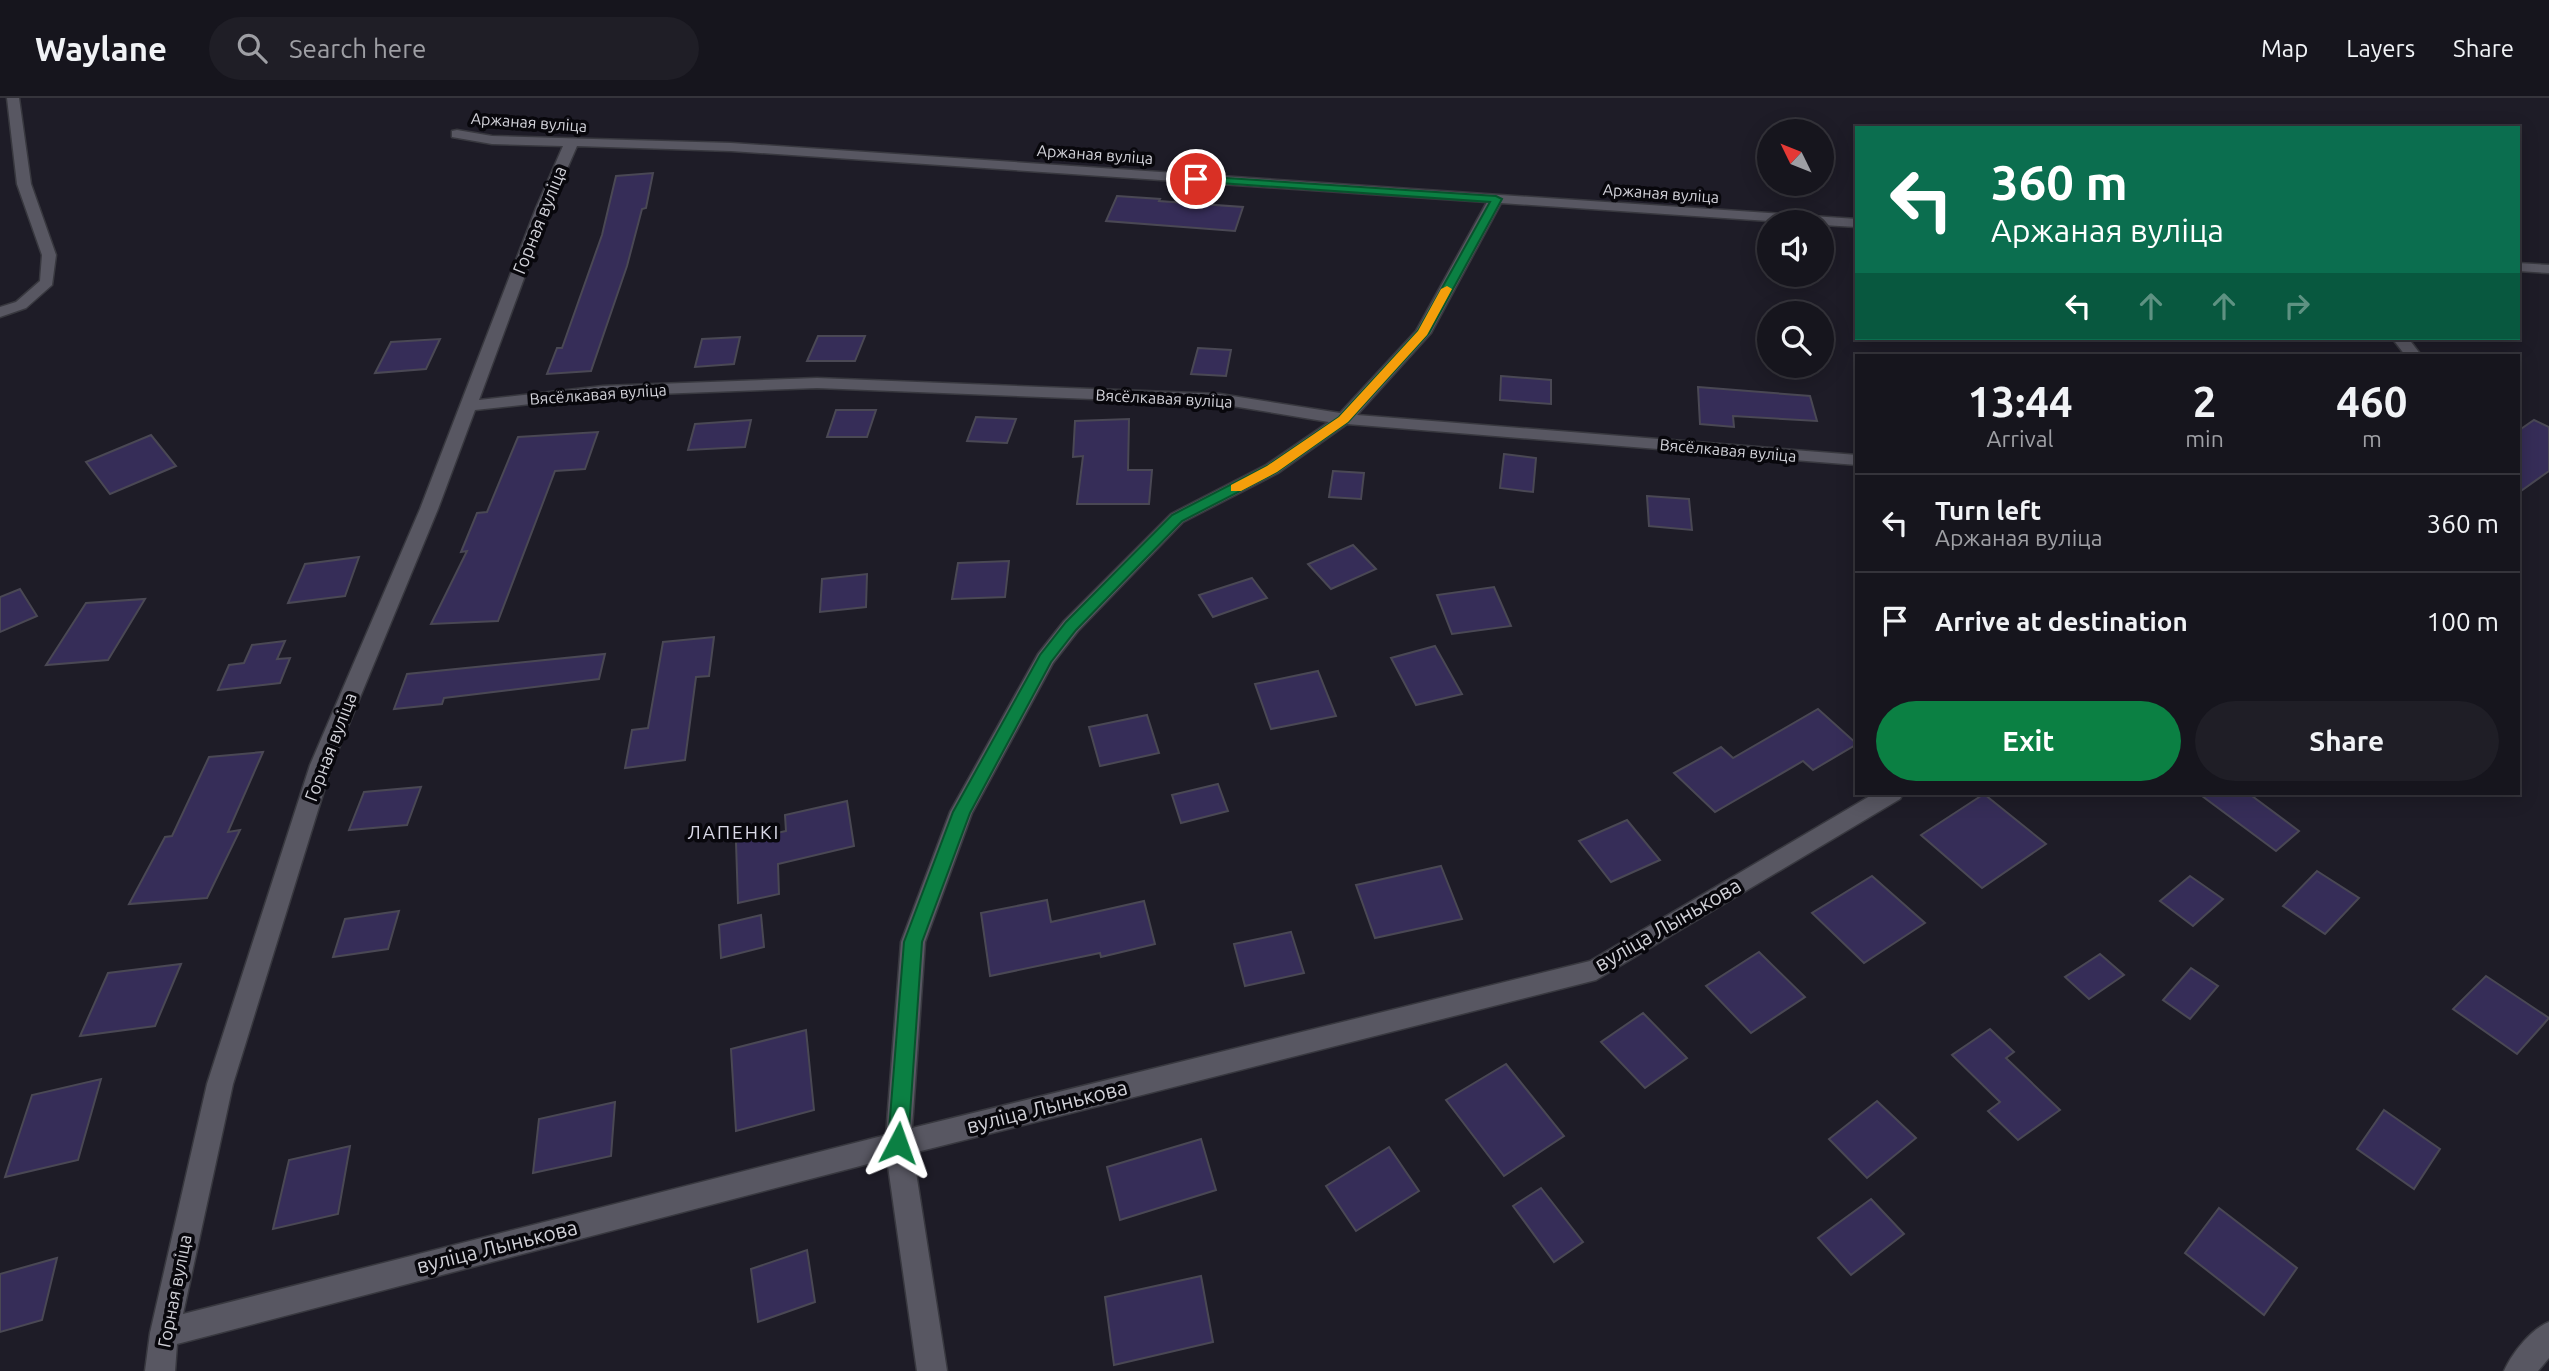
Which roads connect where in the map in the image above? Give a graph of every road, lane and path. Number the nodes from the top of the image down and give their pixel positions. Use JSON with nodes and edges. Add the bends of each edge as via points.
{"nodes":[{"id":1,"x":13,"y":98,"type":"edge"},
{"id":2,"x":457,"y":134,"type":"dead end"},
{"id":3,"x":571,"y":144,"type":"junction"},
{"id":4,"x":1496,"y":199,"type":"junction"},
{"id":5,"x":1855,"y":223,"type":"edge"},
{"id":6,"x":2520,"y":267,"type":"edge"},
{"id":7,"x":2549,"y":269,"type":"edge"},
{"id":8,"x":0,"y":312,"type":"edge"},
{"id":9,"x":2402,"y":340,"type":"edge"},
{"id":10,"x":2412,"y":354,"type":"edge"},
{"id":11,"x":470,"y":405,"type":"junction"},
{"id":12,"x":1343,"y":419,"type":"junction"},
{"id":13,"x":1855,"y":460,"type":"edge"},
{"id":14,"x":1889,"y":795,"type":"edge"},
{"id":15,"x":898,"y":1143,"type":"junction"},
{"id":16,"x":164,"y":1333,"type":"junction"},
{"id":17,"x":2549,"y":1336,"type":"edge"},
{"id":18,"x":160,"y":1371,"type":"edge"},
{"id":19,"x":932,"y":1371,"type":"edge"},
{"id":20,"x":2519,"y":1371,"type":"edge"}],
"edges":[{"from":1,"to":8,"type":"street","via":[[24,184],[49,255],[47,282],[21,304]]},
{"from":2,"to":3,"type":"street","name":"Аржаная вуліца"},
{"from":3,"to":4,"type":"street","name":"Аржаная вуліца","via":[[731,147]]},
{"from":3,"to":11,"type":"street","name":"Горная вуліца"},
{"from":4,"to":5,"type":"street","name":"Аржаная вуліца"},
{"from":4,"to":12,"type":"street","via":[[1423,333]]},
{"from":6,"to":7,"type":"street"},
{"from":9,"to":10,"type":"street"},
{"from":11,"to":12,"type":"street","name":"Вясёлкавая вуліца","via":[[603,391],[817,383],[1220,398]]},
{"from":11,"to":16,"type":"street","name":"Горная вуліца","via":[[321,765],[220,1084]]},
{"from":12,"to":13,"type":"street","name":"Вясёлкавая вуліца"},
{"from":12,"to":15,"type":"street","via":[[1272,469],[1177,518],[1071,626],[1045,659],[961,812],[913,942]]},
{"from":14,"to":15,"type":"street","name":"вуліца Лынькова","via":[[1597,970]]},
{"from":15,"to":16,"type":"street","name":"вуліца Лынькова"},
{"from":15,"to":19,"type":"street"},
{"from":16,"to":18,"type":"street","name":"Горная вуліца"},
{"from":17,"to":20,"type":"street"}]}
